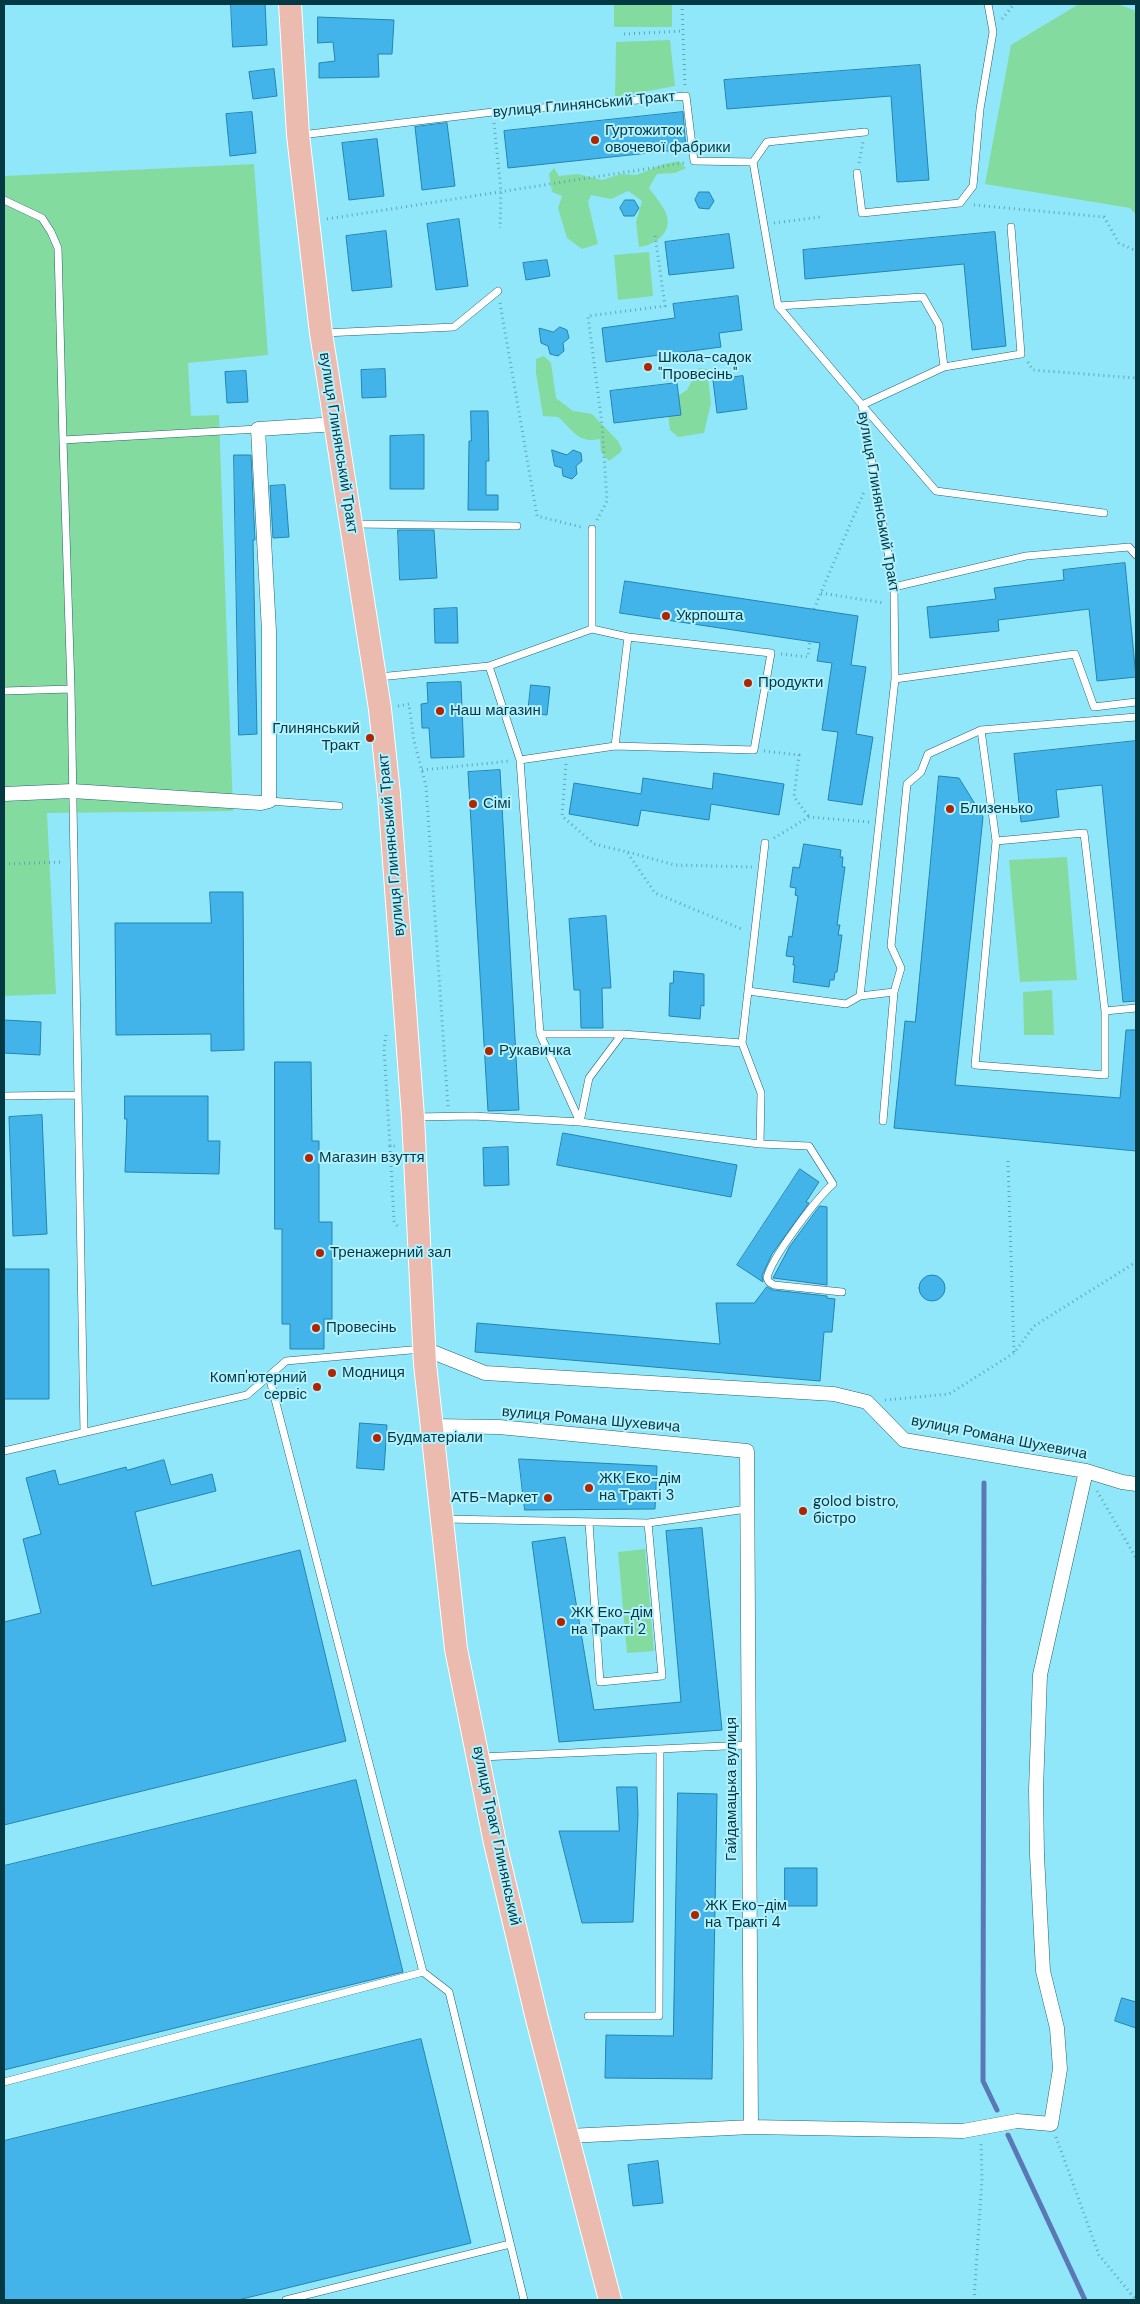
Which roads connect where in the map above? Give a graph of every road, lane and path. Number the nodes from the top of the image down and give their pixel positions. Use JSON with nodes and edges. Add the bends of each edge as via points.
{"nodes":[{"id":1,"x":290,"y":4,"type":"edge"},
{"id":2,"x":682,"y":4,"type":"edge"},
{"id":3,"x":988,"y":4,"type":"edge"},
{"id":4,"x":682,"y":31,"type":"junction"},
{"id":5,"x":624,"y":34,"type":"dead end"},
{"id":6,"x":686,"y":96,"type":"junction"},
{"id":7,"x":493,"y":112,"type":"junction"},
{"id":8,"x":864,"y":132,"type":"joint"},
{"id":9,"x":298,"y":135,"type":"junction"},
{"id":10,"x":694,"y":161,"type":"junction"},
{"id":11,"x":752,"y":162,"type":"junction"},
{"id":12,"x":857,"y":173,"type":"joint"},
{"id":13,"x":501,"y":191,"type":"junction"},
{"id":14,"x":4,"y":200,"type":"edge"},
{"id":15,"x":960,"y":203,"type":"junction"},
{"id":16,"x":820,"y":217,"type":"dead end"},
{"id":17,"x":318,"y":220,"type":"dead end"},
{"id":18,"x":764,"y":224,"type":"junction"},
{"id":19,"x":1010,"y":227,"type":"dead end"},
{"id":20,"x":500,"y":228,"type":"dead end"},
{"id":21,"x":655,"y":235,"type":"dead end"},
{"id":22,"x":1136,"y":251,"type":"edge"},
{"id":23,"x":498,"y":290,"type":"joint"},
{"id":24,"x":778,"y":306,"type":"junction"},
{"id":25,"x":322,"y":333,"type":"junction"},
{"id":26,"x":1021,"y":354,"type":"junction"},
{"id":27,"x":944,"y":367,"type":"junction"},
{"id":28,"x":1136,"y":378,"type":"edge"},
{"id":29,"x":862,"y":406,"type":"junction"},
{"id":30,"x":337,"y":424,"type":"junction"},
{"id":31,"x":258,"y":429,"type":"junction"},
{"id":32,"x":63,"y":440,"type":"junction"},
{"id":33,"x":874,"y":471,"type":"junction"},
{"id":34,"x":1104,"y":513,"type":"dead end"},
{"id":35,"x":351,"y":524,"type":"junction"},
{"id":36,"x":517,"y":526,"type":"dead end"},
{"id":37,"x":592,"y":529,"type":"junction"},
{"id":38,"x":1136,"y":555,"type":"edge"},
{"id":39,"x":894,"y":587,"type":"junction"},
{"id":40,"x":821,"y":593,"type":"junction"},
{"id":41,"x":895,"y":605,"type":"junction"},
{"id":42,"x":814,"y":609,"type":"dead end"},
{"id":43,"x":592,"y":630,"type":"junction"},
{"id":44,"x":628,"y":637,"type":"junction"},
{"id":45,"x":810,"y":641,"type":"dead end"},
{"id":46,"x":771,"y":653,"type":"junction"},
{"id":47,"x":489,"y":666,"type":"junction"},
{"id":48,"x":375,"y":677,"type":"junction"},
{"id":49,"x":895,"y":679,"type":"junction"},
{"id":50,"x":70,"y":689,"type":"junction"},
{"id":51,"x":4,"y":690,"type":"edge"},
{"id":52,"x":1136,"y":702,"type":"edge"},
{"id":53,"x":392,"y":707,"type":"dead end"},
{"id":54,"x":1136,"y":717,"type":"edge"},
{"id":55,"x":982,"y":730,"type":"junction"},
{"id":56,"x":615,"y":746,"type":"junction"},
{"id":57,"x":754,"y":750,"type":"junction"},
{"id":58,"x":567,"y":754,"type":"junction"},
{"id":59,"x":520,"y":760,"type":"junction"},
{"id":60,"x":422,"y":770,"type":"junction"},
{"id":61,"x":72,"y":791,"type":"junction"},
{"id":62,"x":4,"y":794,"type":"edge"},
{"id":63,"x":269,"y":801,"type":"junction"},
{"id":64,"x":339,"y":806,"type":"dead end"},
{"id":65,"x":809,"y":816,"type":"junction"},
{"id":66,"x":880,"y":823,"type":"junction"},
{"id":67,"x":996,"y":842,"type":"junction"},
{"id":68,"x":765,"y":843,"type":"joint"},
{"id":69,"x":627,"y":852,"type":"junction"},
{"id":70,"x":74,"y":862,"type":"junction"},
{"id":71,"x":4,"y":864,"type":"edge"},
{"id":72,"x":763,"y":867,"type":"junction"},
{"id":73,"x":755,"y":934,"type":"junction"},
{"id":74,"x":748,"y":991,"type":"junction"},
{"id":75,"x":894,"y":992,"type":"junction"},
{"id":76,"x":860,"y":996,"type":"junction"},
{"id":77,"x":1136,"y":1008,"type":"edge"},
{"id":78,"x":1105,"y":1011,"type":"junction"},
{"id":79,"x":540,"y":1034,"type":"junction"},
{"id":80,"x":622,"y":1034,"type":"junction"},
{"id":81,"x":742,"y":1043,"type":"junction"},
{"id":82,"x":384,"y":1048,"type":"dead end"},
{"id":83,"x":78,"y":1095,"type":"junction"},
{"id":84,"x":4,"y":1096,"type":"edge"},
{"id":85,"x":388,"y":1110,"type":"dead end"},
{"id":86,"x":449,"y":1116,"type":"junction"},
{"id":87,"x":413,"y":1117,"type":"junction"},
{"id":88,"x":883,"y":1121,"type":"dead end"},
{"id":89,"x":580,"y":1122,"type":"junction"},
{"id":90,"x":760,"y":1144,"type":"junction"},
{"id":91,"x":1008,"y":1161,"type":"dead end"},
{"id":92,"x":1136,"y":1264,"type":"edge"},
{"id":93,"x":842,"y":1292,"type":"dead end"},
{"id":94,"x":1014,"y":1353,"type":"junction"},
{"id":95,"x":425,"y":1356,"type":"junction"},
{"id":96,"x":269,"y":1376,"type":"junction"},
{"id":97,"x":867,"y":1402,"type":"junction"},
{"id":98,"x":432,"y":1426,"type":"junction"},
{"id":99,"x":84,"y":1433,"type":"junction"},
{"id":100,"x":747,"y":1451,"type":"joint"},
{"id":101,"x":4,"y":1452,"type":"edge"},
{"id":102,"x":1086,"y":1471,"type":"junction"},
{"id":103,"x":1136,"y":1484,"type":"edge"},
{"id":104,"x":747,"y":1509,"type":"junction"},
{"id":105,"x":442,"y":1519,"type":"junction"},
{"id":106,"x":589,"y":1523,"type":"junction"},
{"id":107,"x":648,"y":1523,"type":"junction"},
{"id":108,"x":1136,"y":1558,"type":"edge"},
{"id":109,"x":748,"y":1745,"type":"junction"},
{"id":110,"x":660,"y":1749,"type":"junction"},
{"id":111,"x":478,"y":1757,"type":"junction"},
{"id":112,"x":423,"y":1972,"type":"junction"},
{"id":113,"x":588,"y":2016,"type":"dead end"},
{"id":114,"x":4,"y":2082,"type":"edge"},
{"id":115,"x":1051,"y":2124,"type":"junction"},
{"id":116,"x":751,"y":2127,"type":"junction"},
{"id":117,"x":981,"y":2129,"type":"junction"},
{"id":118,"x":568,"y":2136,"type":"junction"},
{"id":119,"x":510,"y":2244,"type":"junction"},
{"id":120,"x":286,"y":2300,"type":"edge"},
{"id":121,"x":524,"y":2300,"type":"edge"},
{"id":122,"x":610,"y":2300,"type":"edge"},
{"id":123,"x":974,"y":2300,"type":"edge"},
{"id":124,"x":1136,"y":2300,"type":"edge"}],
"edges":[{"from":1,"to":9,"type":"main road","name":"вулиця Глинянський Тракт"},
{"from":2,"to":4,"type":"path"},
{"from":3,"to":15,"type":"lane","via":[[993,32],[980,109],[973,186]]},
{"from":4,"to":5,"type":"path"},
{"from":4,"to":6,"type":"path"},
{"from":6,"to":7,"type":"lane","name":"вулиця Глинянський Тракт"},
{"from":6,"to":10,"type":"lane","name":"вулиця Глинянський Тракт"},
{"from":7,"to":9,"type":"lane","name":"вулиця Глинянський Тракт"},
{"from":7,"to":13,"type":"path"},
{"from":8,"to":11,"type":"lane","via":[[767,142]]},
{"from":8,"to":12,"type":"path"},
{"from":9,"to":25,"type":"main road","name":"вулиця Глинянський Тракт"},
{"from":10,"to":11,"type":"lane"},
{"from":10,"to":13,"type":"path"},
{"from":11,"to":18,"type":"lane"},
{"from":12,"to":15,"type":"lane","via":[[862,213]]},
{"from":13,"to":17,"type":"path"},
{"from":13,"to":20,"type":"path"},
{"from":14,"to":32,"type":"lane","via":[[42,218],[58,248]]},
{"from":15,"to":22,"type":"path","via":[[1104,218],[1119,243]]},
{"from":16,"to":18,"type":"path"},
{"from":18,"to":24,"type":"lane"},
{"from":19,"to":26,"type":"lane"},
{"from":21,"to":37,"type":"path","via":[[665,306],[588,316],[602,424],[607,501]]},
{"from":23,"to":25,"type":"lane","via":[[454,327]]},
{"from":23,"to":37,"type":"path","via":[[537,516]]},
{"from":24,"to":27,"type":"lane","via":[[924,297],[939,325]]},
{"from":24,"to":29,"type":"lane","name":"вулиця Глинянський Тракт"},
{"from":25,"to":30,"type":"main road","name":"вулиця Глинянський Тракт"},
{"from":26,"to":27,"type":"lane"},
{"from":26,"to":28,"type":"path","via":[[1033,370]]},
{"from":27,"to":29,"type":"lane"},
{"from":29,"to":33,"type":"lane","name":"вулиця Глинянський Тракт"},
{"from":29,"to":34,"type":"lane","via":[[936,491]]},
{"from":30,"to":31,"type":"street"},
{"from":30,"to":35,"type":"main road","name":"вулиця Глинянський Тракт"},
{"from":31,"to":32,"type":"lane"},
{"from":31,"to":63,"type":"street","via":[[269,632]]},
{"from":32,"to":50,"type":"lane"},
{"from":33,"to":39,"type":"lane","name":"вулиця Глинянський Тракт"},
{"from":33,"to":40,"type":"path"},
{"from":35,"to":36,"type":"lane"},
{"from":35,"to":48,"type":"main road","name":"вулиця Глинянський Тракт"},
{"from":37,"to":43,"type":"lane"},
{"from":38,"to":39,"type":"lane","via":[[1129,547],[1026,556]]},
{"from":39,"to":41,"type":"lane","name":"вулиця Глинянський Тракт"},
{"from":40,"to":41,"type":"path"},
{"from":40,"to":42,"type":"path"},
{"from":41,"to":49,"type":"lane","name":"вулиця Глинянський Тракт"},
{"from":43,"to":44,"type":"lane"},
{"from":43,"to":47,"type":"lane"},
{"from":44,"to":46,"type":"lane"},
{"from":44,"to":56,"type":"lane"},
{"from":45,"to":46,"type":"path","via":[[808,657]]},
{"from":46,"to":57,"type":"lane"},
{"from":47,"to":48,"type":"lane"},
{"from":47,"to":59,"type":"lane"},
{"from":48,"to":87,"type":"main road","name":"вулиця Глинянський Тракт","via":[[389,794]]},
{"from":49,"to":52,"type":"lane","via":[[1075,654],[1094,707]]},
{"from":49,"to":66,"type":"lane","name":"вулиця Глинянський Тракт"},
{"from":50,"to":51,"type":"lane"},
{"from":50,"to":61,"type":"lane"},
{"from":53,"to":60,"type":"path","via":[[409,704]]},
{"from":54,"to":55,"type":"lane"},
{"from":55,"to":67,"type":"lane"},
{"from":55,"to":75,"type":"lane","via":[[928,754],[921,772],[907,784],[891,946],[901,968]]},
{"from":56,"to":57,"type":"lane"},
{"from":56,"to":58,"type":"lane"},
{"from":57,"to":65,"type":"path","via":[[799,755],[794,797]]},
{"from":58,"to":59,"type":"lane"},
{"from":58,"to":69,"type":"path","via":[[562,816],[594,844]]},
{"from":59,"to":60,"type":"path"},
{"from":59,"to":79,"type":"lane"},
{"from":60,"to":86,"type":"path","via":[[426,786]]},
{"from":61,"to":62,"type":"street"},
{"from":61,"to":63,"type":"street"},
{"from":61,"to":70,"type":"lane"},
{"from":63,"to":64,"type":"lane"},
{"from":65,"to":66,"type":"path"},
{"from":65,"to":68,"type":"path"},
{"from":66,"to":76,"type":"lane","name":"вулиця Глинянський Тракт"},
{"from":67,"to":78,"type":"lane","via":[[1084,834]]},
{"from":67,"to":78,"type":"lane","via":[[975,1065],[1105,1075]]},
{"from":68,"to":72,"type":"lane"},
{"from":69,"to":72,"type":"path","via":[[674,865]]},
{"from":69,"to":73,"type":"path","via":[[655,893]]},
{"from":70,"to":71,"type":"path"},
{"from":70,"to":83,"type":"lane"},
{"from":72,"to":73,"type":"lane"},
{"from":73,"to":74,"type":"lane"},
{"from":74,"to":76,"type":"lane","via":[[846,1004]]},
{"from":74,"to":81,"type":"lane"},
{"from":75,"to":76,"type":"lane"},
{"from":75,"to":88,"type":"lane"},
{"from":77,"to":78,"type":"lane"},
{"from":79,"to":80,"type":"lane"},
{"from":79,"to":89,"type":"lane"},
{"from":80,"to":81,"type":"lane"},
{"from":80,"to":89,"type":"lane","via":[[589,1078]]},
{"from":81,"to":90,"type":"lane","via":[[760,1093]]},
{"from":82,"to":85,"type":"path"},
{"from":83,"to":84,"type":"lane"},
{"from":83,"to":99,"type":"lane"},
{"from":86,"to":87,"type":"lane"},
{"from":86,"to":89,"type":"lane"},
{"from":87,"to":95,"type":"main road","name":"вулиця Глинянський Тракт"},
{"from":89,"to":90,"type":"lane"},
{"from":90,"to":93,"type":"lane","via":[[809,1146],[833,1184],[822,1194],[779,1254],[768,1273],[769,1282]]},
{"from":91,"to":94,"type":"path"},
{"from":92,"to":94,"type":"path","via":[[1034,1326]]},
{"from":94,"to":97,"type":"path","via":[[949,1394]]},
{"from":95,"to":96,"type":"lane","via":[[286,1361]]},
{"from":95,"to":97,"type":"street","via":[[485,1373],[834,1394]]},
{"from":95,"to":98,"type":"main road","name":"вулиця Тракт Глинянський"},
{"from":96,"to":99,"type":"lane","via":[[247,1395]]},
{"from":96,"to":112,"type":"lane"},
{"from":97,"to":102,"type":"street","name":"вулиця Романа Шухевича","via":[[904,1440]]},
{"from":98,"to":100,"type":"street","name":"вулиця Романа Шухевича","via":[[499,1427]]},
{"from":98,"to":105,"type":"main road","name":"вулиця Тракт Глинянський"},
{"from":99,"to":101,"type":"lane"},
{"from":100,"to":104,"type":"street","name":"Гайдамацька вулиця"},
{"from":102,"to":103,"type":"street","name":"вулиця Романа Шухевича"},
{"from":102,"to":108,"type":"path"},
{"from":102,"to":115,"type":"street","via":[[1040,1675],[1037,1855],[1043,1971],[1056,2028],[1060,2069]]},
{"from":104,"to":107,"type":"lane"},
{"from":104,"to":109,"type":"street","name":"Гайдамацька вулиця"},
{"from":105,"to":106,"type":"lane"},
{"from":105,"to":111,"type":"main road","name":"вулиця Тракт Глинянський","via":[[456,1649]]},
{"from":106,"to":107,"type":"lane"},
{"from":106,"to":107,"type":"lane","via":[[600,1682],[662,1676]]},
{"from":109,"to":110,"type":"lane"},
{"from":109,"to":116,"type":"street","name":"Гайдамацька вулиця"},
{"from":110,"to":111,"type":"lane"},
{"from":110,"to":113,"type":"lane","via":[[660,2016]]},
{"from":111,"to":118,"type":"main road","name":"вулиця Тракт Глинянський"},
{"from":112,"to":114,"type":"lane"},
{"from":112,"to":119,"type":"lane","via":[[449,1992]]},
{"from":115,"to":117,"type":"street","via":[[1017,2121]]},
{"from":115,"to":124,"type":"path","via":[[1099,2255]]},
{"from":116,"to":117,"type":"street"},
{"from":116,"to":118,"type":"street"},
{"from":117,"to":123,"type":"path","via":[[982,2179]]},
{"from":118,"to":122,"type":"main road","name":"вулиця Тракт Глинянський"},
{"from":119,"to":120,"type":"lane"},
{"from":119,"to":121,"type":"lane"}]}
